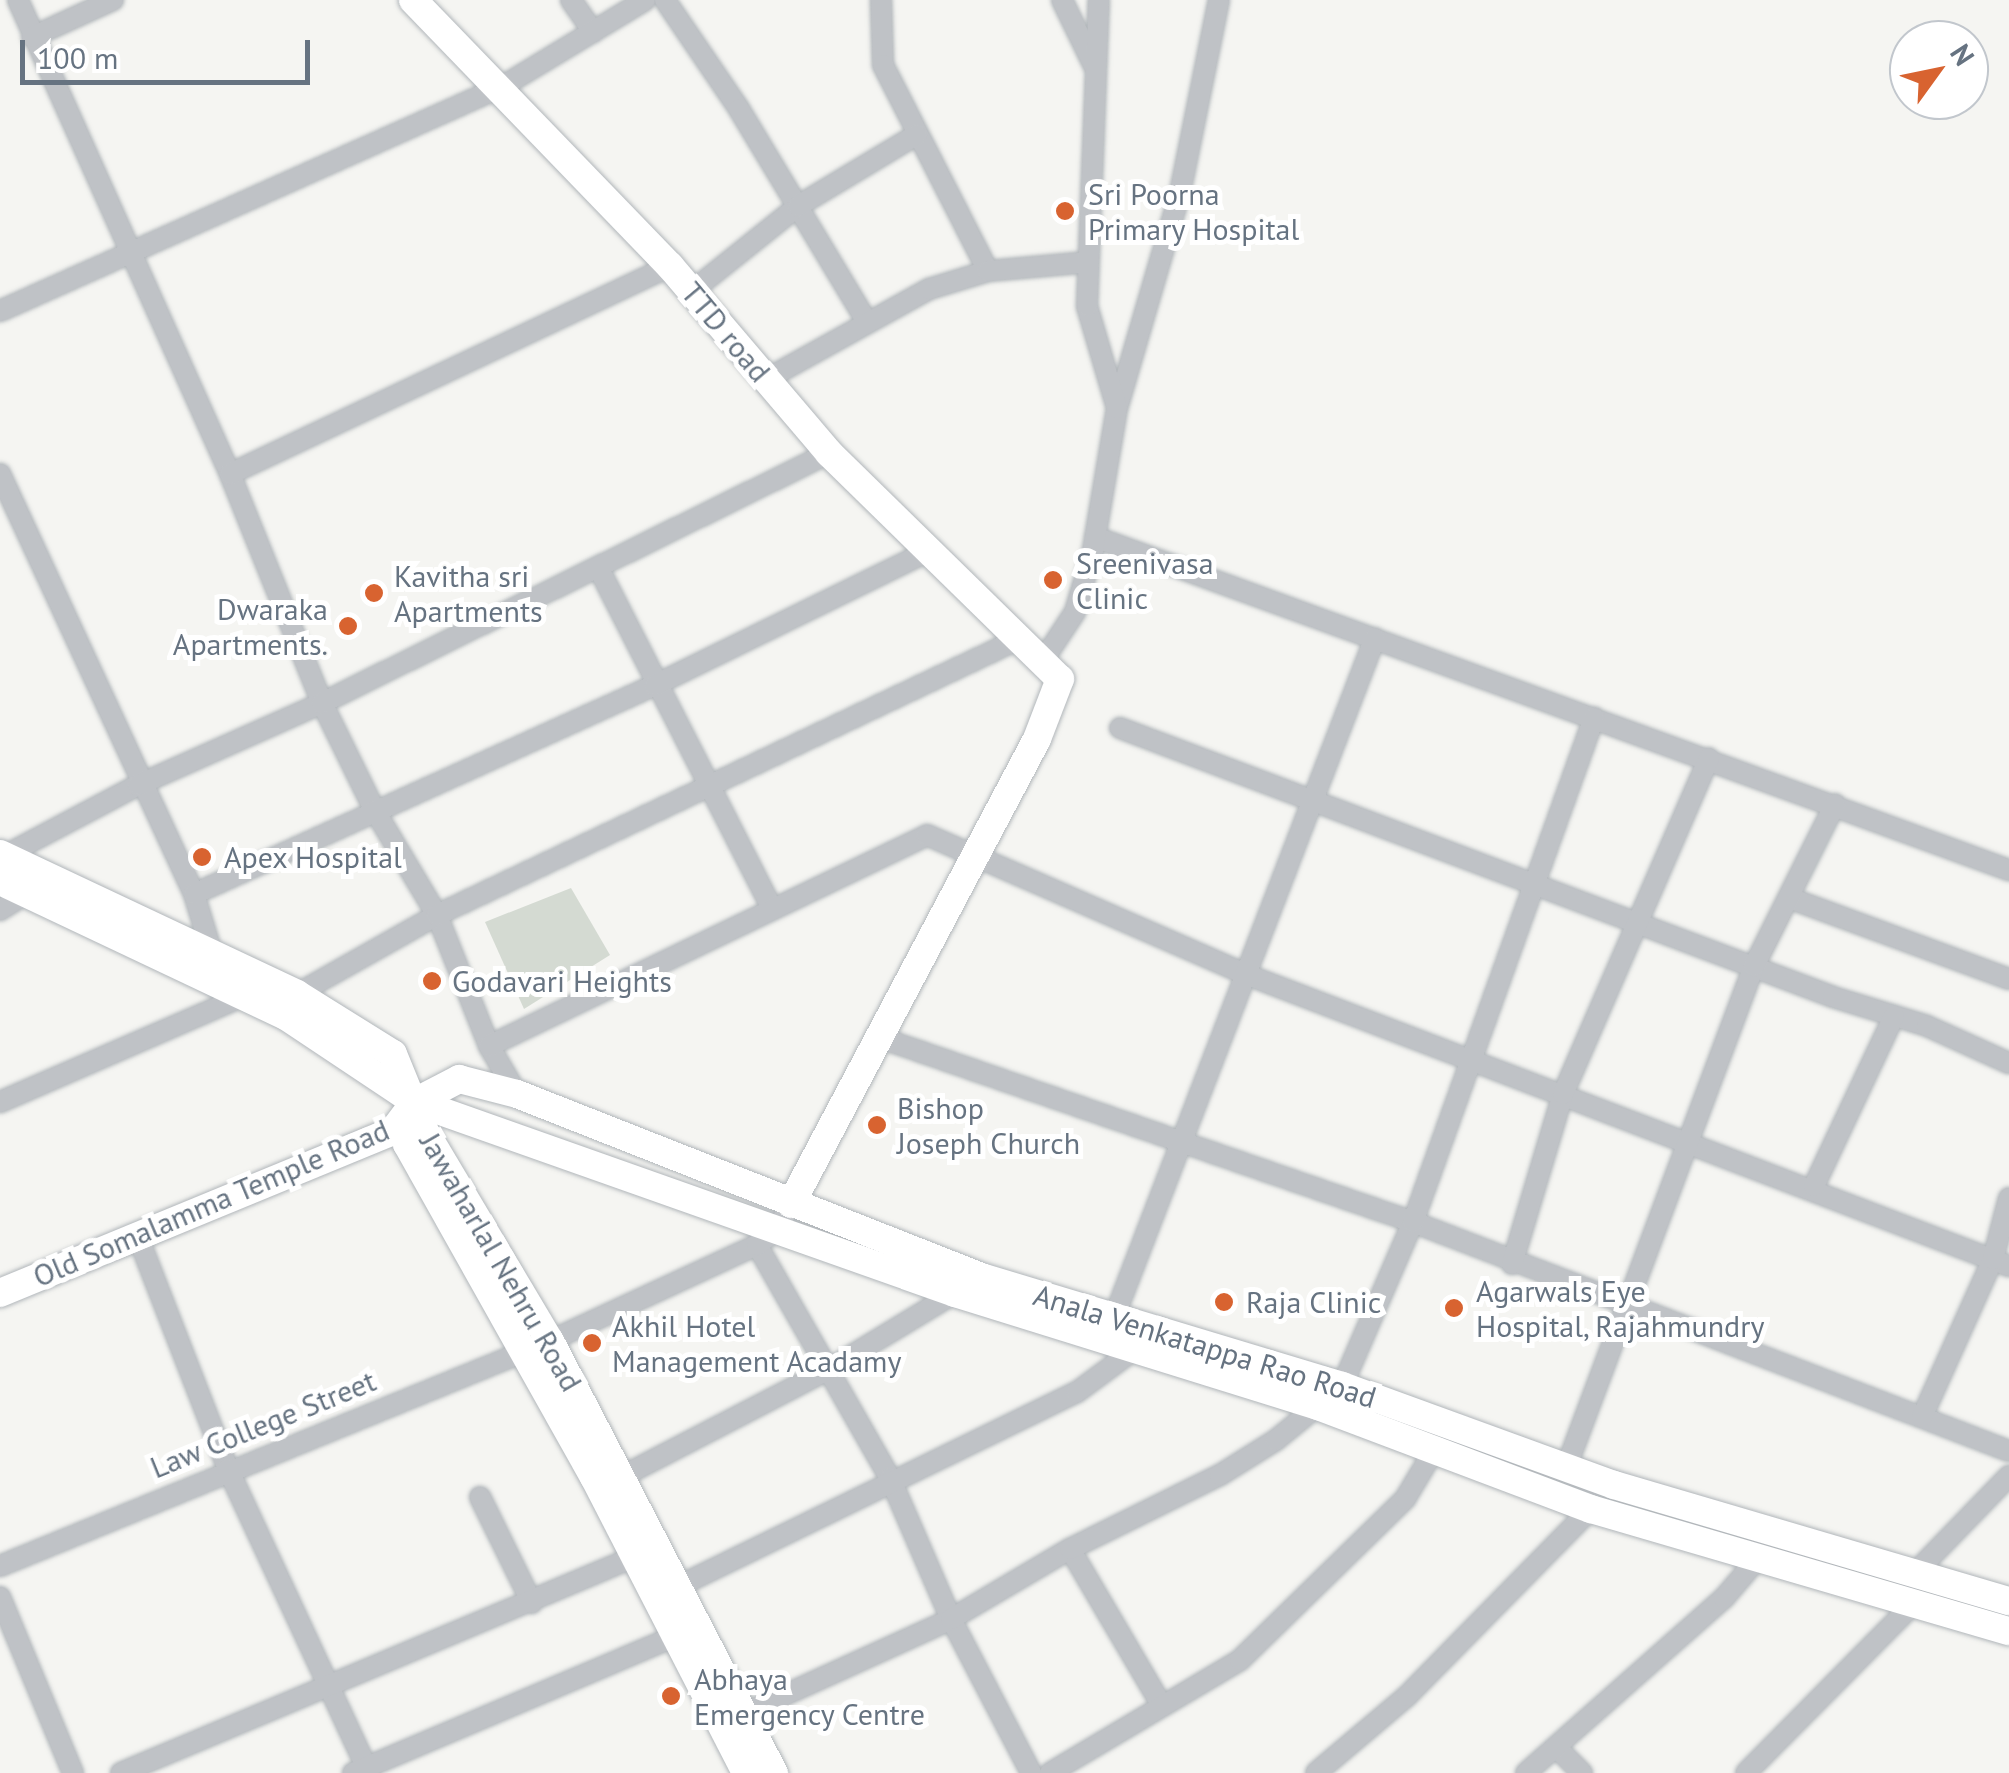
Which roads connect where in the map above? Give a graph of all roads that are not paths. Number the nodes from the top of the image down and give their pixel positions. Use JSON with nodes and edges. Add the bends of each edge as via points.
{"nodes":[{"id":1,"x":18,"y":0,"type":"edge"},
{"id":2,"x":113,"y":0,"type":"edge"},
{"id":3,"x":413,"y":0,"type":"edge"},
{"id":4,"x":571,"y":0,"type":"edge"},
{"id":5,"x":645,"y":0,"type":"edge"},
{"id":6,"x":665,"y":0,"type":"edge"},
{"id":7,"x":1062,"y":0,"type":"edge"},
{"id":8,"x":1099,"y":0,"type":"edge"},
{"id":9,"x":1219,"y":0,"type":"edge"},
{"id":10,"x":886,"y":1,"type":"edge"},
{"id":11,"x":592,"y":32,"type":"junction"},
{"id":12,"x":32,"y":37,"type":"junction"},
{"id":13,"x":1096,"y":69,"type":"junction"},
{"id":14,"x":502,"y":86,"type":"junction"},
{"id":15,"x":916,"y":135,"type":"junction"},
{"id":16,"x":798,"y":206,"type":"junction"},
{"id":17,"x":132,"y":256,"type":"junction"},
{"id":18,"x":1088,"y":262,"type":"junction"},
{"id":19,"x":670,"y":266,"type":"junction"},
{"id":20,"x":988,"y":271,"type":"junction"},
{"id":21,"x":692,"y":290,"type":"junction"},
{"id":22,"x":0,"y":312,"type":"edge"},
{"id":23,"x":866,"y":322,"type":"junction"},
{"id":24,"x":765,"y":380,"type":"junction"},
{"id":25,"x":1117,"y":408,"type":"junction"},
{"id":26,"x":829,"y":452,"type":"junction"},
{"id":27,"x":0,"y":474,"type":"edge"},
{"id":28,"x":230,"y":474,"type":"junction"},
{"id":29,"x":1095,"y":536,"type":"junction"},
{"id":30,"x":932,"y":548,"type":"junction"},
{"id":31,"x":599,"y":569,"type":"junction"},
{"id":32,"x":1021,"y":638,"type":"junction"},
{"id":33,"x":1376,"y":638,"type":"junction"},
{"id":34,"x":1044,"y":658,"type":"junction"},
{"id":35,"x":655,"y":685,"type":"junction"},
{"id":36,"x":322,"y":703,"type":"junction"},
{"id":37,"x":1594,"y":718,"type":"junction"},
{"id":38,"x":1120,"y":728,"type":"dead end"},
{"id":39,"x":1709,"y":758,"type":"junction"},
{"id":40,"x":138,"y":785,"type":"junction"},
{"id":41,"x":712,"y":789,"type":"junction"},
{"id":42,"x":1834,"y":804,"type":"junction"},
{"id":43,"x":1316,"y":805,"type":"junction"},
{"id":44,"x":375,"y":811,"type":"junction"},
{"id":45,"x":969,"y":859,"type":"junction"},
{"id":46,"x":2,"y":863,"type":"edge"},
{"id":47,"x":2009,"y":870,"type":"edge"},
{"id":48,"x":1538,"y":885,"type":"junction"},
{"id":49,"x":27,"y":893,"type":"junction"},
{"id":50,"x":194,"y":894,"type":"junction"},
{"id":51,"x":1792,"y":899,"type":"junction"},
{"id":52,"x":770,"y":905,"type":"junction"},
{"id":53,"x":0,"y":910,"type":"edge"},
{"id":54,"x":437,"y":915,"type":"junction"},
{"id":55,"x":1636,"y":922,"type":"junction"},
{"id":56,"x":211,"y":950,"type":"junction"},
{"id":57,"x":1754,"y":966,"type":"junction"},
{"id":58,"x":1246,"y":974,"type":"junction"},
{"id":59,"x":2009,"y":979,"type":"edge"},
{"id":60,"x":297,"y":994,"type":"junction"},
{"id":61,"x":244,"y":996,"type":"junction"},
{"id":62,"x":1894,"y":1016,"type":"junction"},
{"id":63,"x":881,"y":1038,"type":"junction"},
{"id":64,"x":489,"y":1046,"type":"junction"},
{"id":65,"x":1469,"y":1059,"type":"junction"},
{"id":66,"x":2009,"y":1064,"type":"edge"},
{"id":67,"x":517,"y":1094,"type":"junction"},
{"id":68,"x":1563,"y":1094,"type":"junction"},
{"id":69,"x":0,"y":1102,"type":"edge"},
{"id":70,"x":415,"y":1102,"type":"junction"},
{"id":71,"x":1693,"y":1142,"type":"junction"},
{"id":72,"x":1178,"y":1143,"type":"junction"},
{"id":73,"x":1814,"y":1186,"type":"junction"},
{"id":74,"x":2009,"y":1198,"type":"edge"},
{"id":75,"x":791,"y":1204,"type":"junction"},
{"id":76,"x":1413,"y":1222,"type":"junction"},
{"id":77,"x":138,"y":1238,"type":"junction"},
{"id":78,"x":767,"y":1238,"type":"junction"},
{"id":79,"x":2001,"y":1263,"type":"edge"},
{"id":80,"x":1512,"y":1264,"type":"junction"},
{"id":81,"x":0,"y":1293,"type":"edge"},
{"id":82,"x":955,"y":1293,"type":"junction"},
{"id":83,"x":1632,"y":1304,"type":"junction"},
{"id":84,"x":1115,"y":1315,"type":"junction"},
{"id":85,"x":537,"y":1346,"type":"junction"},
{"id":86,"x":1131,"y":1352,"type":"junction"},
{"id":87,"x":832,"y":1368,"type":"junction"},
{"id":88,"x":1342,"y":1386,"type":"junction"},
{"id":89,"x":1318,"y":1406,"type":"junction"},
{"id":90,"x":1922,"y":1418,"type":"junction"},
{"id":91,"x":1436,"y":1447,"type":"junction"},
{"id":92,"x":2009,"y":1451,"type":"edge"},
{"id":93,"x":1566,"y":1468,"type":"junction"},
{"id":94,"x":228,"y":1470,"type":"junction"},
{"id":95,"x":2009,"y":1476,"type":"edge"},
{"id":96,"x":621,"y":1477,"type":"junction"},
{"id":97,"x":890,"y":1478,"type":"junction"},
{"id":98,"x":480,"y":1498,"type":"dead end"},
{"id":99,"x":1591,"y":1508,"type":"junction"},
{"id":100,"x":1070,"y":1549,"type":"junction"},
{"id":101,"x":647,"y":1551,"type":"junction"},
{"id":102,"x":1758,"y":1558,"type":"junction"},
{"id":103,"x":0,"y":1566,"type":"edge"},
{"id":104,"x":1916,"y":1572,"type":"junction"},
{"id":105,"x":679,"y":1586,"type":"junction"},
{"id":106,"x":0,"y":1598,"type":"edge"},
{"id":107,"x":2009,"y":1601,"type":"edge"},
{"id":108,"x":1915,"y":1602,"type":"junction"},
{"id":109,"x":532,"y":1603,"type":"junction"},
{"id":110,"x":951,"y":1619,"type":"junction"},
{"id":111,"x":689,"y":1631,"type":"junction"},
{"id":112,"x":2009,"y":1631,"type":"edge"},
{"id":113,"x":330,"y":1684,"type":"junction"},
{"id":114,"x":1162,"y":1706,"type":"junction"},
{"id":115,"x":743,"y":1714,"type":"junction"},
{"id":116,"x":1556,"y":1747,"type":"junction"},
{"id":117,"x":363,"y":1771,"type":"edge"},
{"id":118,"x":73,"y":1773,"type":"edge"},
{"id":119,"x":120,"y":1773,"type":"edge"},
{"id":120,"x":746,"y":1773,"type":"edge"},
{"id":121,"x":774,"y":1773,"type":"edge"},
{"id":122,"x":1030,"y":1773,"type":"edge"},
{"id":123,"x":1050,"y":1773,"type":"edge"},
{"id":124,"x":1316,"y":1773,"type":"edge"},
{"id":125,"x":1526,"y":1773,"type":"edge"},
{"id":126,"x":1582,"y":1773,"type":"edge"},
{"id":127,"x":1746,"y":1773,"type":"edge"}],
"edges":[{"from":1,"to":12,"type":"street"},
{"from":2,"to":12,"type":"street"},
{"from":3,"to":14,"type":"main road","name":"TTD road"},
{"from":4,"to":11,"type":"street"},
{"from":5,"to":11,"type":"street"},
{"from":6,"to":16,"type":"street"},
{"from":7,"to":13,"type":"street"},
{"from":8,"to":13,"type":"street"},
{"from":9,"to":25,"type":"street","via":[[1180,193]]},
{"from":10,"to":15,"type":"street","via":[[877,34],[883,65]]},
{"from":11,"to":14,"type":"street"},
{"from":12,"to":17,"type":"street"},
{"from":13,"to":18,"type":"street"},
{"from":14,"to":17,"type":"street"},
{"from":14,"to":19,"type":"main road","name":"TTD road"},
{"from":15,"to":16,"type":"street"},
{"from":15,"to":20,"type":"street"},
{"from":16,"to":21,"type":"street"},
{"from":16,"to":23,"type":"street"},
{"from":17,"to":22,"type":"street"},
{"from":17,"to":28,"type":"street"},
{"from":18,"to":20,"type":"street"},
{"from":18,"to":25,"type":"street","via":[[1087,306]]},
{"from":19,"to":21,"type":"main road","name":"TTD road"},
{"from":19,"to":28,"type":"street"},
{"from":20,"to":23,"type":"street","via":[[929,289]]},
{"from":21,"to":24,"type":"main road","name":"TTD road"},
{"from":23,"to":24,"type":"street"},
{"from":24,"to":26,"type":"main road","name":"TTD road"},
{"from":25,"to":29,"type":"street"},
{"from":26,"to":30,"type":"main road","name":"TTD road"},
{"from":26,"to":31,"type":"street"},
{"from":27,"to":40,"type":"street"},
{"from":28,"to":36,"type":"street"},
{"from":29,"to":33,"type":"street"},
{"from":29,"to":34,"type":"street","via":[[1075,612]]},
{"from":30,"to":32,"type":"main road","name":"TTD road"},
{"from":30,"to":35,"type":"street"},
{"from":31,"to":35,"type":"street"},
{"from":31,"to":36,"type":"street"},
{"from":32,"to":34,"type":"main road","name":"TTD road"},
{"from":32,"to":41,"type":"street"},
{"from":33,"to":37,"type":"street"},
{"from":33,"to":43,"type":"street"},
{"from":34,"to":45,"type":"main road","via":[[1060,679],[1038,739]]},
{"from":35,"to":41,"type":"street"},
{"from":35,"to":44,"type":"street"},
{"from":36,"to":40,"type":"street"},
{"from":36,"to":44,"type":"street"},
{"from":37,"to":39,"type":"street"},
{"from":37,"to":48,"type":"street"},
{"from":38,"to":43,"type":"street"},
{"from":39,"to":42,"type":"street"},
{"from":39,"to":55,"type":"street"},
{"from":40,"to":46,"type":"street"},
{"from":40,"to":50,"type":"street"},
{"from":41,"to":52,"type":"street"},
{"from":41,"to":54,"type":"street"},
{"from":42,"to":47,"type":"street"},
{"from":42,"to":51,"type":"street"},
{"from":43,"to":48,"type":"street"},
{"from":43,"to":58,"type":"street"},
{"from":44,"to":50,"type":"street"},
{"from":44,"to":54,"type":"street"},
{"from":45,"to":52,"type":"street","via":[[926,835]]},
{"from":45,"to":58,"type":"street"},
{"from":45,"to":63,"type":"main road"},
{"from":46,"to":49,"type":"main road","name":"Anala Venkatappa Rao Road"},
{"from":46,"to":56,"type":"main road"},
{"from":48,"to":55,"type":"street"},
{"from":48,"to":65,"type":"street"},
{"from":49,"to":53,"type":"street"},
{"from":49,"to":61,"type":"main road","name":"Anala Venkatappa Rao Road"},
{"from":50,"to":56,"type":"street"},
{"from":51,"to":57,"type":"street"},
{"from":51,"to":59,"type":"street"},
{"from":52,"to":64,"type":"street"},
{"from":54,"to":60,"type":"street"},
{"from":54,"to":64,"type":"street"},
{"from":55,"to":57,"type":"street"},
{"from":55,"to":68,"type":"street"},
{"from":56,"to":60,"type":"main road"},
{"from":57,"to":62,"type":"street"},
{"from":57,"to":71,"type":"street"},
{"from":58,"to":65,"type":"street"},
{"from":58,"to":72,"type":"street"},
{"from":60,"to":70,"type":"main road","via":[[393,1054]]},
{"from":61,"to":69,"type":"street"},
{"from":61,"to":70,"type":"main road","name":"Anala Venkatappa Rao Road","via":[[286,1016]]},
{"from":62,"to":66,"type":"street"},
{"from":62,"to":73,"type":"street"},
{"from":63,"to":72,"type":"street"},
{"from":63,"to":75,"type":"main road"},
{"from":64,"to":67,"type":"street"},
{"from":65,"to":68,"type":"street"},
{"from":65,"to":76,"type":"street"},
{"from":67,"to":70,"type":"main road","name":"Anala Venkatappa Rao Road","via":[[460,1079]]},
{"from":67,"to":75,"type":"main road","name":"Anala Venkatappa Rao Road"},
{"from":68,"to":71,"type":"street"},
{"from":68,"to":80,"type":"street"},
{"from":70,"to":77,"type":"main road","name":"Old Somalamma Temple Road","via":[[392,1130]]},
{"from":70,"to":78,"type":"main road","name":"Anala Venkatappa Rao Road"},
{"from":70,"to":85,"type":"main road","name":"Jawaharlal Nehru Road"},
{"from":71,"to":73,"type":"street"},
{"from":71,"to":83,"type":"street"},
{"from":72,"to":76,"type":"street"},
{"from":72,"to":84,"type":"street"},
{"from":73,"to":79,"type":"street"},
{"from":74,"to":79,"type":"street"},
{"from":75,"to":78,"type":"street"},
{"from":75,"to":84,"type":"main road","name":"Anala Venkatappa Rao Road","via":[[981,1277]]},
{"from":76,"to":80,"type":"street"},
{"from":76,"to":88,"type":"street"},
{"from":77,"to":81,"type":"main road","name":"Old Somalamma Temple Road"},
{"from":77,"to":94,"type":"street"},
{"from":78,"to":82,"type":"main road","name":"Anala Venkatappa Rao Road"},
{"from":78,"to":85,"type":"street","name":"Law College Street"},
{"from":78,"to":87,"type":"street"},
{"from":79,"to":90,"type":"street"},
{"from":80,"to":83,"type":"street"},
{"from":82,"to":86,"type":"main road","name":"Anala Venkatappa Rao Road"},
{"from":82,"to":87,"type":"street"},
{"from":83,"to":90,"type":"street"},
{"from":83,"to":93,"type":"street"},
{"from":84,"to":88,"type":"main road","name":"Anala Venkatappa Rao Road"},
{"from":85,"to":94,"type":"street","name":"Law College Street"},
{"from":85,"to":96,"type":"main road","name":"Jawaharlal Nehru Road"},
{"from":85,"to":101,"type":"main road","name":"Jawaharlal Nehru Road"},
{"from":86,"to":89,"type":"main road","name":"Anala Venkatappa Rao Road"},
{"from":86,"to":97,"type":"street","via":[[1078,1392]]},
{"from":87,"to":96,"type":"street"},
{"from":87,"to":97,"type":"street"},
{"from":88,"to":89,"type":"street"},
{"from":88,"to":93,"type":"main road","name":"Anala Venkatappa Rao Road"},
{"from":89,"to":91,"type":"main road","name":"Anala Venkatappa Rao Road"},
{"from":89,"to":100,"type":"street","via":[[1220,1475]]},
{"from":90,"to":92,"type":"street"},
{"from":91,"to":99,"type":"main road","name":"Anala Venkatappa Rao Road"},
{"from":91,"to":114,"type":"street","via":[[1405,1499],[1240,1660]]},
{"from":93,"to":104,"type":"main road","name":"Anala Venkatappa Rao Road"},
{"from":94,"to":103,"type":"street","name":"Law College Street"},
{"from":94,"to":113,"type":"street"},
{"from":95,"to":104,"type":"street"},
{"from":96,"to":101,"type":"main road","name":"Jawaharlal Nehru Road"},
{"from":97,"to":105,"type":"street"},
{"from":97,"to":110,"type":"street"},
{"from":98,"to":109,"type":"street"},
{"from":99,"to":102,"type":"main road","name":"Anala Venkatappa Rao Road"},
{"from":99,"to":124,"type":"street","via":[[1407,1696]]},
{"from":100,"to":110,"type":"street"},
{"from":100,"to":114,"type":"street"},
{"from":101,"to":105,"type":"main road","name":"Jawaharlal Nehru Road"},
{"from":101,"to":109,"type":"street"},
{"from":101,"to":111,"type":"main road","name":"Jawaharlal Nehru Road"},
{"from":102,"to":108,"type":"main road","name":"Anala Venkatappa Rao Road"},
{"from":102,"to":116,"type":"street","via":[[1724,1598]]},
{"from":104,"to":107,"type":"main road","name":"Anala Venkatappa Rao Road"},
{"from":105,"to":111,"type":"main road","name":"Jawaharlal Nehru Road"},
{"from":106,"to":118,"type":"street"},
{"from":108,"to":112,"type":"main road","name":"Anala Venkatappa Rao Road"},
{"from":108,"to":127,"type":"street"},
{"from":109,"to":113,"type":"street"},
{"from":110,"to":115,"type":"street"},
{"from":110,"to":122,"type":"street"},
{"from":111,"to":115,"type":"main road","name":"Jawaharlal Nehru Road"},
{"from":111,"to":117,"type":"street"},
{"from":111,"to":120,"type":"main road","name":"Jawaharlal Nehru Road"},
{"from":113,"to":117,"type":"street"},
{"from":113,"to":119,"type":"street"},
{"from":114,"to":123,"type":"street"},
{"from":115,"to":121,"type":"main road","name":"Jawaharlal Nehru Road"},
{"from":116,"to":125,"type":"street"},
{"from":116,"to":126,"type":"street"}]}
